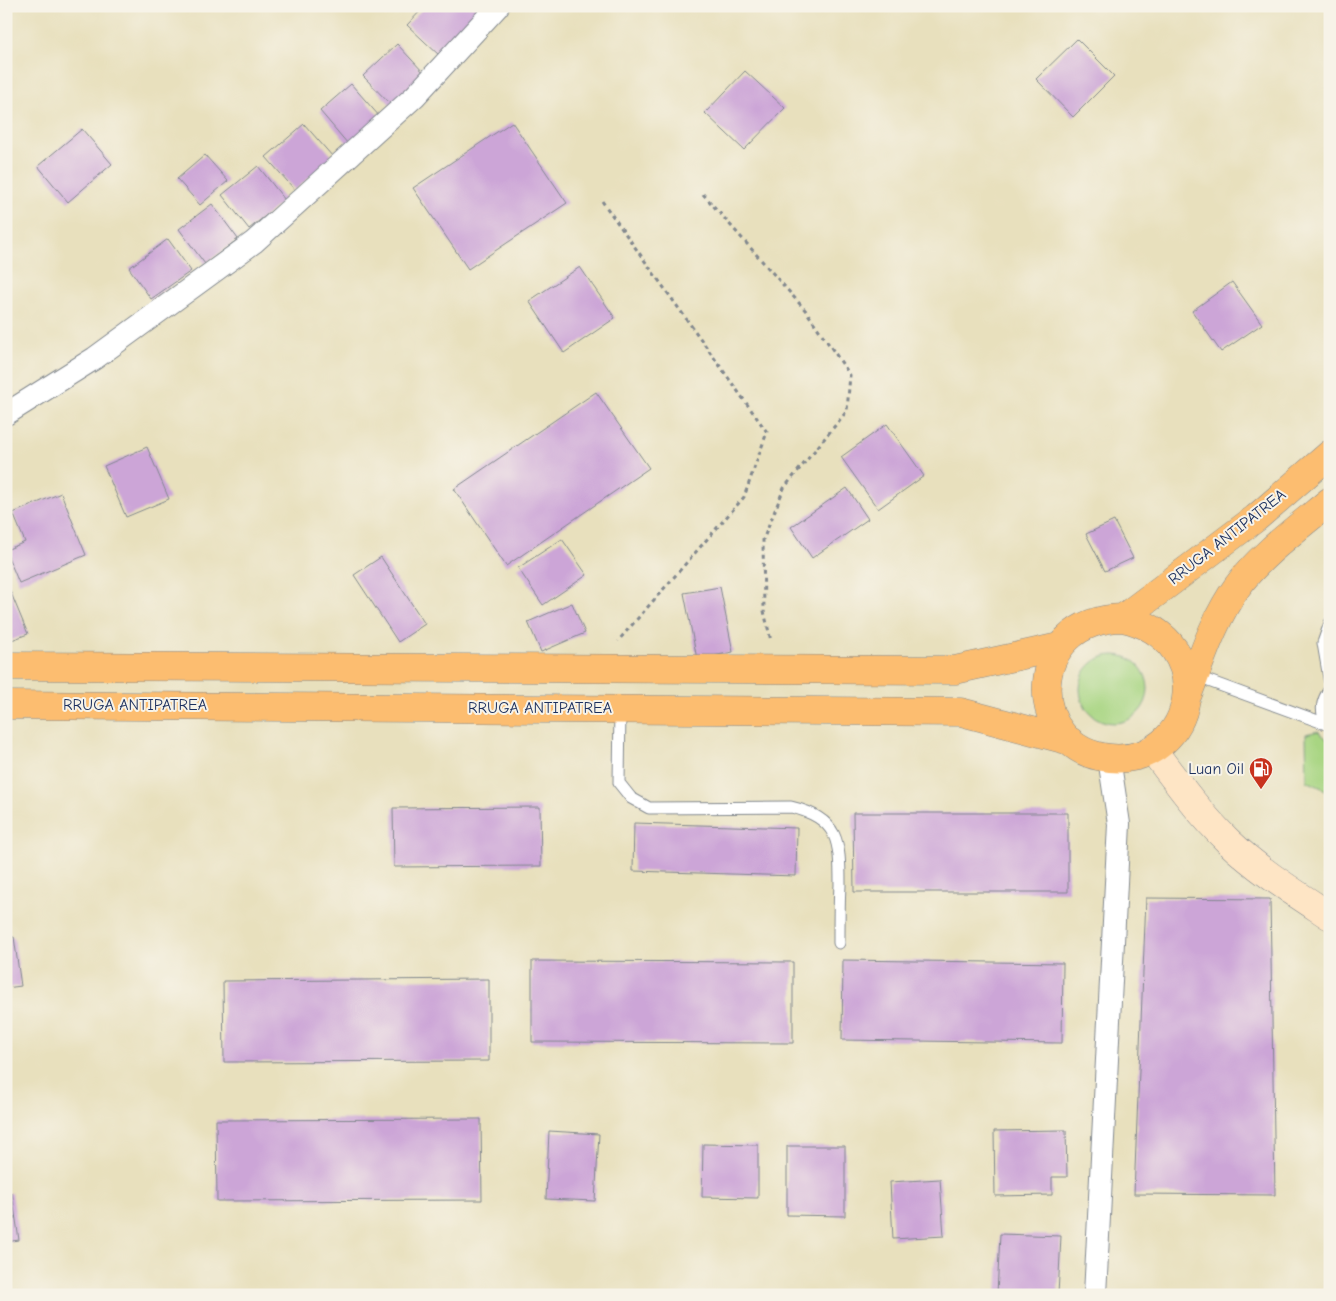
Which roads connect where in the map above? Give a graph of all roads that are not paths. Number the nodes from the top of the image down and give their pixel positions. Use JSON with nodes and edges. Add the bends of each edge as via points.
{"nodes":[{"id":1,"x":498,"y":6,"type":"edge"},
{"id":2,"x":6,"y":414,"type":"edge"},
{"id":3,"x":1330,"y":454,"type":"edge"},
{"id":4,"x":1330,"y":501,"type":"edge"},
{"id":5,"x":1123,"y":618,"type":"junction"},
{"id":6,"x":1330,"y":623,"type":"edge"},
{"id":7,"x":1059,"y":647,"type":"junction"},
{"id":8,"x":6,"y":666,"type":"edge"},
{"id":9,"x":1196,"y":676,"type":"junction"},
{"id":10,"x":1330,"y":684,"type":"edge"},
{"id":11,"x":1330,"y":689,"type":"edge"},
{"id":12,"x":1185,"y":703,"type":"junction"},
{"id":13,"x":6,"y":705,"type":"edge"},
{"id":14,"x":620,"y":708,"type":"junction"},
{"id":15,"x":1328,"y":726,"type":"edge"},
{"id":16,"x":1070,"y":741,"type":"junction"},
{"id":17,"x":1152,"y":749,"type":"junction"},
{"id":18,"x":1109,"y":758,"type":"junction"},
{"id":19,"x":1330,"y":916,"type":"edge"},
{"id":20,"x":839,"y":943,"type":"dead end"},
{"id":21,"x":1097,"y":1290,"type":"edge"}],
"edges":[{"from":1,"to":2,"type":"street","via":[[415,96],[254,242],[95,358]]},
{"from":3,"to":5,"type":"main road","name":"RRUGA ANTIPATREA","via":[[1256,518]]},
{"from":4,"to":9,"type":"main road","name":"RRUGA ANTIPATREA","via":[[1278,544],[1238,586],[1212,632]]},
{"from":5,"to":7,"type":"main road","name":"RRUGA ANTIPATREA","via":[[1109,618],[1081,627]]},
{"from":5,"to":12,"type":"main road","name":"RRUGA ANTIPATREA","via":[[1151,627],[1173,647],[1185,673]]},
{"from":6,"to":10,"type":"lane","via":[[1323,643]]},
{"from":7,"to":8,"type":"main road","name":"RRUGA ANTIPATREA","via":[[955,670]]},
{"from":7,"to":16,"type":"main road","name":"RRUGA ANTIPATREA","via":[[1047,674],[1048,703],[1060,730]]},
{"from":9,"to":12,"type":"main road","name":"RRUGA ANTIPATREA"},
{"from":9,"to":15,"type":"lane"},
{"from":11,"to":15,"type":"lane","via":[[1322,705]]},
{"from":12,"to":17,"type":"main road","name":"RRUGA ANTIPATREA","via":[[1174,729]]},
{"from":13,"to":14,"type":"main road","name":"RRUGA ANTIPATREA"},
{"from":14,"to":16,"type":"main road","name":"RRUGA ANTIPATREA","via":[[961,712]]},
{"from":14,"to":20,"type":"lane","via":[[619,783],[631,798],[649,808],[791,807],[812,812],[830,827],[840,850]]},
{"from":16,"to":18,"type":"main road","name":"RRUGA ANTIPATREA","via":[[1095,755]]},
{"from":17,"to":18,"type":"main road","name":"RRUGA ANTIPATREA","via":[[1139,755]]},
{"from":17,"to":19,"type":"street","via":[[1188,798],[1229,842],[1279,883]]},
{"from":18,"to":21,"type":"street","via":[[1119,824]]}]}
